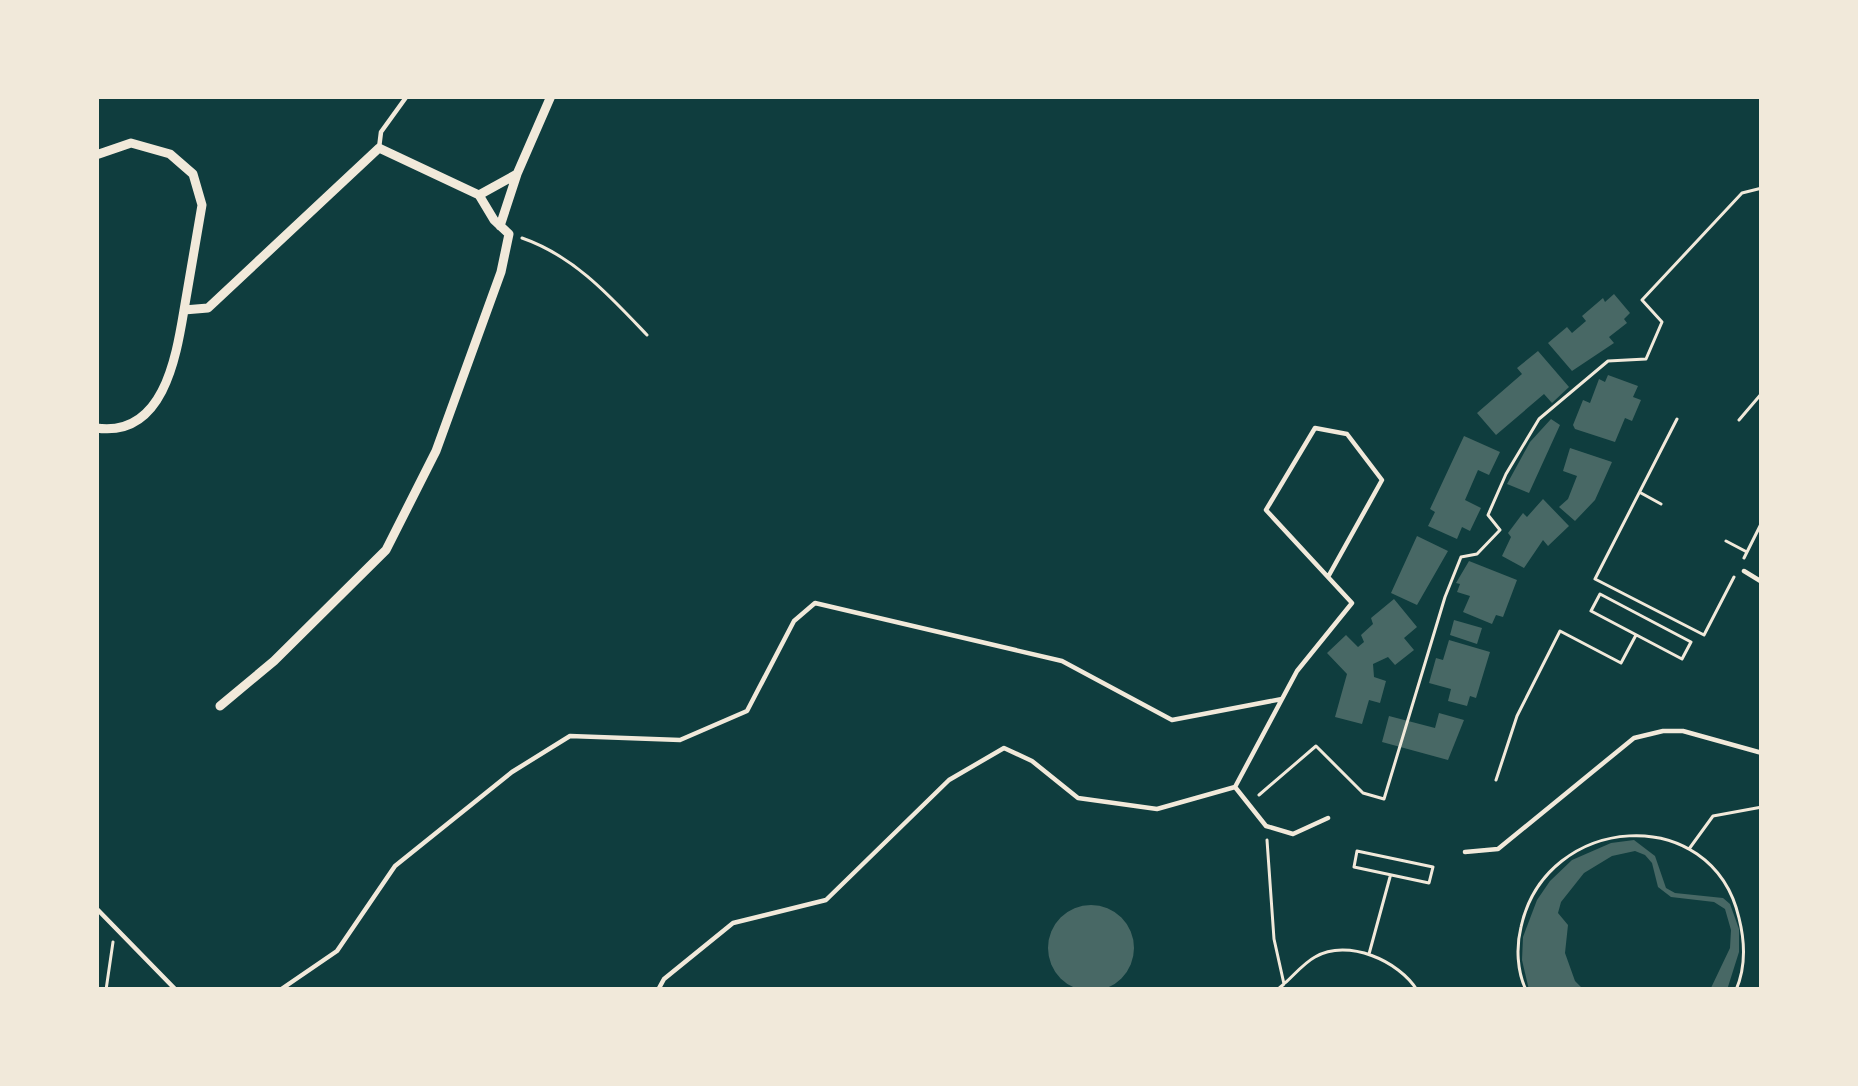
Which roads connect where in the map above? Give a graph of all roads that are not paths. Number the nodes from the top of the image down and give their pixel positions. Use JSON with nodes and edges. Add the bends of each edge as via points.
{"nodes":[{"id":1,"x":407,"y":96,"type":"edge"},
{"id":2,"x":550,"y":96,"type":"edge"},
{"id":3,"x":379,"y":148,"type":"junction"},
{"id":4,"x":96,"y":155,"type":"edge"},
{"id":5,"x":517,"y":174,"type":"junction"},
{"id":6,"x":479,"y":195,"type":"junction"},
{"id":7,"x":504,"y":230,"type":"junction"},
{"id":8,"x":184,"y":310,"type":"junction"},
{"id":9,"x":96,"y":428,"type":"edge"},
{"id":10,"x":1744,"y":571,"type":"dead end"},
{"id":11,"x":1328,"y":577,"type":"junction"},
{"id":12,"x":1762,"y":582,"type":"edge"},
{"id":13,"x":1282,"y":699,"type":"junction"},
{"id":14,"x":220,"y":706,"type":"dead end"},
{"id":15,"x":1762,"y":753,"type":"edge"},
{"id":16,"x":1235,"y":787,"type":"junction"},
{"id":17,"x":1328,"y":818,"type":"dead end"},
{"id":18,"x":1466,"y":852,"type":"dead end"},
{"id":19,"x":96,"y":908,"type":"edge"},
{"id":20,"x":176,"y":990,"type":"edge"},
{"id":21,"x":280,"y":990,"type":"edge"},
{"id":22,"x":658,"y":990,"type":"edge"}],
"edges":[{"from":1,"to":3,"type":"lane"},
{"from":2,"to":5,"type":"street"},
{"from":3,"to":6,"type":"street"},
{"from":3,"to":8,"type":"street","via":[[208,308]]},
{"from":4,"to":8,"type":"street","via":[[131,143],[170,154],[193,174],[202,205]]},
{"from":5,"to":6,"type":"street"},
{"from":5,"to":7,"type":"street"},
{"from":6,"to":7,"type":"street"},
{"from":7,"to":14,"type":"street","via":[[501,272],[436,451],[386,550]]},
{"from":8,"to":9,"type":"street","via":[[164,392],[130,424]]},
{"from":10,"to":12,"type":"lane"},
{"from":11,"to":11,"type":"lane","via":[[1266,510],[1315,428],[1347,434],[1382,479]]},
{"from":11,"to":13,"type":"lane","via":[[1352,603]]},
{"from":13,"to":16,"type":"lane"},
{"from":13,"to":21,"type":"lane","via":[[1172,720],[1062,661],[815,603],[794,621],[747,711],[680,740],[570,736],[395,866],[337,951]]},
{"from":15,"to":18,"type":"lane","via":[[1683,731],[1634,738],[1498,849]]},
{"from":16,"to":17,"type":"lane","via":[[1266,826],[1293,834]]},
{"from":16,"to":22,"type":"lane","via":[[1156,809],[1078,798],[1004,748],[949,780],[826,900],[733,923]]},
{"from":19,"to":20,"type":"lane"}]}
